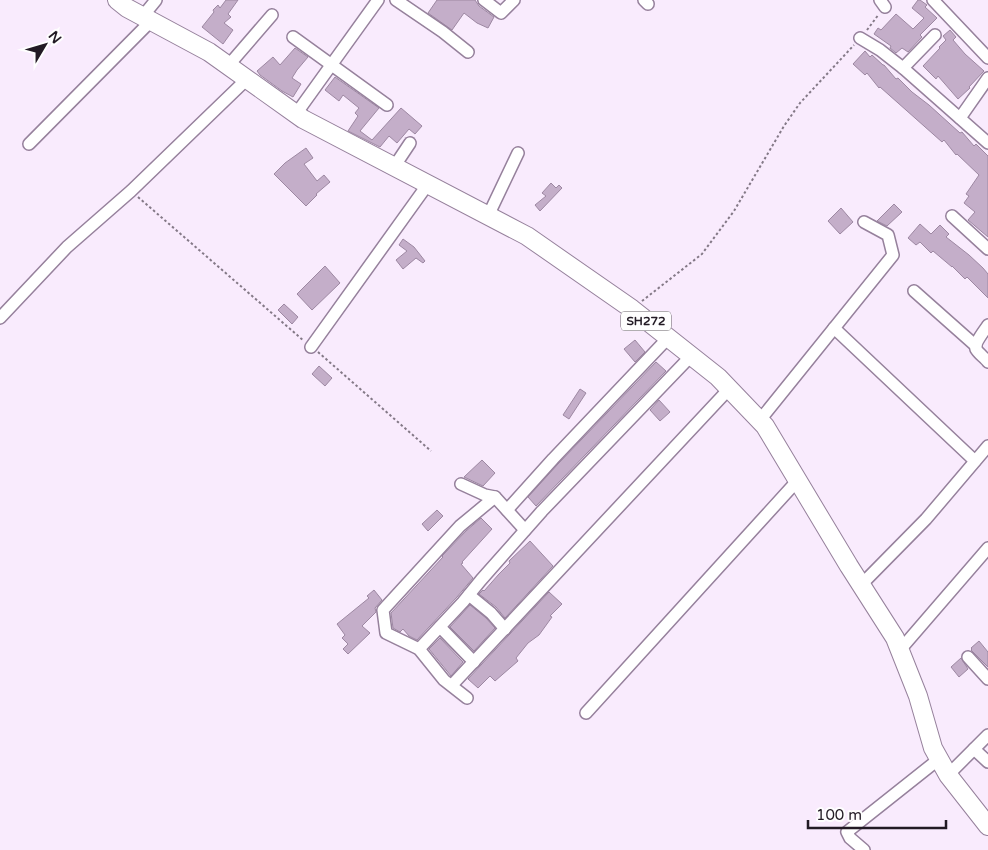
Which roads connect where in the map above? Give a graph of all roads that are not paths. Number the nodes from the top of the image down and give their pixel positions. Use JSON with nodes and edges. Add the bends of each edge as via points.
{"nodes":[{"id":1,"x":117,"y":0,"type":"edge"},
{"id":2,"x":156,"y":0,"type":"edge"},
{"id":3,"x":378,"y":0,"type":"edge"},
{"id":4,"x":396,"y":0,"type":"edge"},
{"id":5,"x":484,"y":0,"type":"edge"},
{"id":6,"x":514,"y":0,"type":"edge"},
{"id":7,"x":933,"y":0,"type":"edge"},
{"id":8,"x":272,"y":15,"type":"dead end"},
{"id":9,"x":147,"y":19,"type":"junction"},
{"id":10,"x":935,"y":35,"type":"dead end"},
{"id":11,"x":293,"y":37,"type":"dead end"},
{"id":12,"x":860,"y":38,"type":"road end"},
{"id":13,"x":468,"y":52,"type":"dead end"},
{"id":14,"x":988,"y":58,"type":"edge"},
{"id":15,"x":331,"y":65,"type":"junction"},
{"id":16,"x":228,"y":66,"type":"junction"},
{"id":17,"x":903,"y":68,"type":"junction"},
{"id":18,"x":988,"y":78,"type":"edge"},
{"id":19,"x":247,"y":79,"type":"junction"},
{"id":20,"x":387,"y":105,"type":"dead end"},
{"id":21,"x":296,"y":114,"type":"junction"},
{"id":22,"x":960,"y":118,"type":"junction"},
{"id":23,"x":410,"y":143,"type":"dead end"},
{"id":24,"x":988,"y":143,"type":"edge"},
{"id":25,"x":29,"y":144,"type":"dead end"},
{"id":26,"x":518,"y":153,"type":"dead end"},
{"id":27,"x":394,"y":167,"type":"junction"},
{"id":28,"x":428,"y":184,"type":"junction"},
{"id":29,"x":488,"y":216,"type":"junction"},
{"id":30,"x":952,"y":216,"type":"dead end"},
{"id":31,"x":864,"y":222,"type":"dead end"},
{"id":32,"x":988,"y":249,"type":"edge"},
{"id":33,"x":914,"y":292,"type":"dead end"},
{"id":34,"x":0,"y":318,"type":"edge"},
{"id":35,"x":988,"y":326,"type":"edge"},
{"id":36,"x":834,"y":328,"type":"junction"},
{"id":37,"x":668,"y":338,"type":"junction"},
{"id":38,"x":976,"y":346,"type":"junction"},
{"id":39,"x":311,"y":347,"type":"road end"},
{"id":40,"x":691,"y":356,"type":"junction"},
{"id":41,"x":988,"y":362,"type":"edge"},
{"id":42,"x":729,"y":389,"type":"junction"},
{"id":43,"x":760,"y":420,"type":"junction"},
{"id":44,"x":988,"y":446,"type":"edge"},
{"id":45,"x":975,"y":461,"type":"junction"},
{"id":46,"x":798,"y":480,"type":"junction"},
{"id":47,"x":461,"y":484,"type":"dead end"},
{"id":48,"x":494,"y":497,"type":"junction"},
{"id":49,"x":507,"y":510,"type":"junction"},
{"id":50,"x":525,"y":530,"type":"junction"},
{"id":51,"x":988,"y":548,"type":"edge"},
{"id":52,"x":861,"y":585,"type":"junction"},
{"id":53,"x":469,"y":595,"type":"junction"},
{"id":54,"x":440,"y":627,"type":"junction"},
{"id":55,"x":505,"y":629,"type":"junction"},
{"id":56,"x":419,"y":649,"type":"junction"},
{"id":57,"x":900,"y":650,"type":"junction"},
{"id":58,"x":968,"y":657,"type":"dead end"},
{"id":59,"x":474,"y":662,"type":"junction"},
{"id":60,"x":988,"y":679,"type":"edge"},
{"id":61,"x":452,"y":685,"type":"junction"},
{"id":62,"x":466,"y":698,"type":"dead end"},
{"id":63,"x":586,"y":713,"type":"dead end"},
{"id":64,"x":988,"y":735,"type":"edge"},
{"id":65,"x":974,"y":749,"type":"junction"},
{"id":66,"x":939,"y":759,"type":"junction"},
{"id":67,"x":988,"y":762,"type":"edge"},
{"id":68,"x":948,"y":775,"type":"junction"},
{"id":69,"x":987,"y":823,"type":"edge"},
{"id":70,"x":864,"y":850,"type":"edge"}],
"edges":[{"from":1,"to":9,"type":"main road","number":"SH272"},
{"from":2,"to":9,"type":"street"},
{"from":3,"to":15,"type":"street"},
{"from":4,"to":13,"type":"street"},
{"from":5,"to":6,"type":"street","via":[[501,12]]},
{"from":7,"to":14,"type":"street"},
{"from":8,"to":16,"type":"street"},
{"from":9,"to":16,"type":"main road","number":"SH272"},
{"from":9,"to":25,"type":"street"},
{"from":10,"to":17,"type":"street"},
{"from":11,"to":15,"type":"street"},
{"from":12,"to":17,"type":"street"},
{"from":15,"to":20,"type":"street"},
{"from":15,"to":21,"type":"street"},
{"from":16,"to":19,"type":"main road","number":"SH272"},
{"from":17,"to":22,"type":"street"},
{"from":18,"to":22,"type":"street"},
{"from":19,"to":21,"type":"main road","number":"SH272"},
{"from":19,"to":34,"type":"street","via":[[68,247]]},
{"from":21,"to":27,"type":"main road","number":"SH272"},
{"from":22,"to":24,"type":"street"},
{"from":23,"to":27,"type":"street"},
{"from":26,"to":29,"type":"street"},
{"from":27,"to":28,"type":"main road","number":"SH272"},
{"from":28,"to":29,"type":"main road","number":"SH272"},
{"from":28,"to":39,"type":"street"},
{"from":29,"to":37,"type":"main road","number":"SH272","via":[[527,236]]},
{"from":30,"to":32,"type":"street"},
{"from":31,"to":36,"type":"street","via":[[888,235],[893,255]]},
{"from":33,"to":38,"type":"street"},
{"from":35,"to":38,"type":"street"},
{"from":36,"to":43,"type":"street"},
{"from":36,"to":45,"type":"street"},
{"from":37,"to":40,"type":"main road","number":"SH272"},
{"from":37,"to":49,"type":"street"},
{"from":38,"to":41,"type":"street"},
{"from":40,"to":42,"type":"main road","number":"SH272"},
{"from":40,"to":50,"type":"street"},
{"from":42,"to":43,"type":"main road","number":"SH272"},
{"from":42,"to":55,"type":"street"},
{"from":43,"to":46,"type":"main road","number":"SH272"},
{"from":44,"to":45,"type":"street"},
{"from":45,"to":52,"type":"street","via":[[926,519]]},
{"from":46,"to":52,"type":"main road","number":"SH272"},
{"from":46,"to":63,"type":"street"},
{"from":47,"to":48,"type":"street"},
{"from":48,"to":49,"type":"street"},
{"from":48,"to":56,"type":"street","via":[[460,526],[383,610],[386,633]]},
{"from":49,"to":50,"type":"street"},
{"from":50,"to":53,"type":"street"},
{"from":51,"to":57,"type":"street"},
{"from":52,"to":57,"type":"main road","number":"SH272"},
{"from":53,"to":54,"type":"street"},
{"from":53,"to":55,"type":"street"},
{"from":54,"to":56,"type":"street"},
{"from":54,"to":59,"type":"street"},
{"from":55,"to":59,"type":"street"},
{"from":56,"to":61,"type":"street","via":[[444,680]]},
{"from":57,"to":66,"type":"main road","number":"SH272"},
{"from":58,"to":60,"type":"street"},
{"from":59,"to":61,"type":"street"},
{"from":61,"to":62,"type":"street"},
{"from":64,"to":65,"type":"street"},
{"from":65,"to":67,"type":"street"},
{"from":65,"to":68,"type":"street"},
{"from":66,"to":68,"type":"main road","number":"SH272"},
{"from":66,"to":70,"type":"street","via":[[848,832]]},
{"from":68,"to":69,"type":"main road","number":"SH272"}]}
